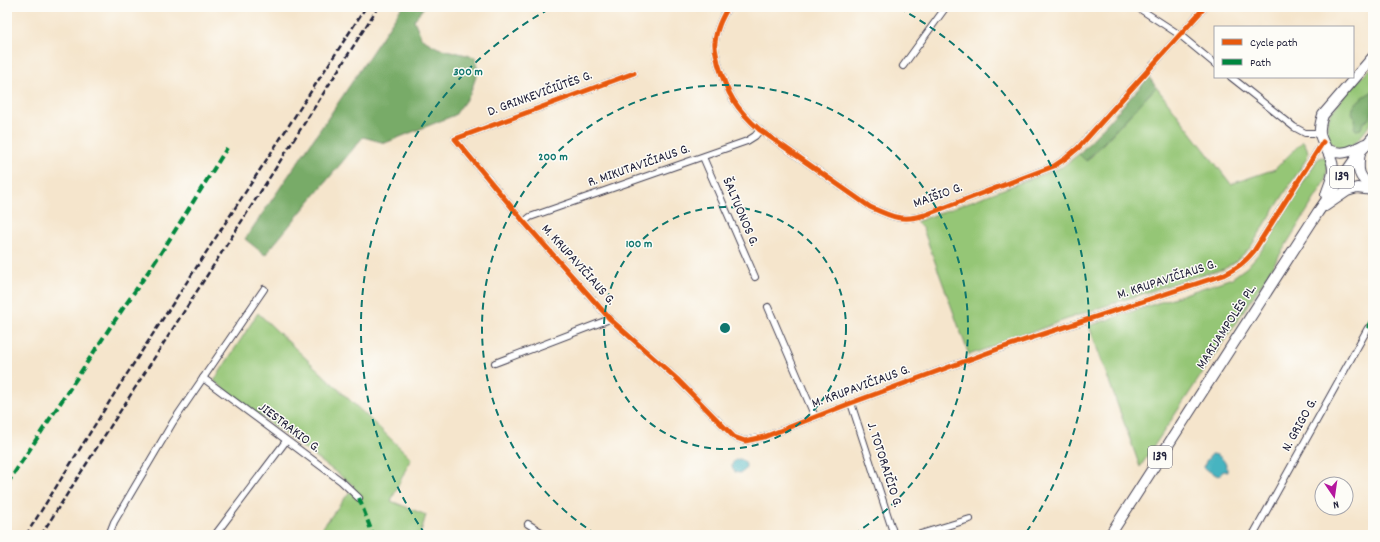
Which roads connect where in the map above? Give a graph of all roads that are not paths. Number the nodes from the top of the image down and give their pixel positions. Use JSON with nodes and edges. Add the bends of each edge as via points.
{"nodes":[{"id":1,"x":728,"y":7,"type":"edge"},
{"id":2,"x":946,"y":7,"type":"edge"},
{"id":3,"x":1137,"y":7,"type":"edge"},
{"id":4,"x":1205,"y":7,"type":"edge"},
{"id":5,"x":1180,"y":35,"type":"junction"},
{"id":6,"x":1373,"y":57,"type":"edge"},
{"id":7,"x":1214,"y":63,"type":"edge"},
{"id":8,"x":903,"y":66,"type":"dead end"},
{"id":9,"x":634,"y":73,"type":"dead end"},
{"id":10,"x":1232,"y":78,"type":"edge"},
{"id":11,"x":760,"y":130,"type":"junction"},
{"id":12,"x":455,"y":139,"type":"joint"},
{"id":13,"x":1370,"y":140,"type":"edge"},
{"id":14,"x":1324,"y":142,"type":"junction"},
{"id":15,"x":1360,"y":152,"type":"junction"},
{"id":16,"x":703,"y":157,"type":"junction"},
{"id":17,"x":1373,"y":189,"type":"edge"},
{"id":18,"x":1324,"y":202,"type":"junction"},
{"id":19,"x":1318,"y":212,"type":"junction"},
{"id":20,"x":524,"y":222,"type":"junction"},
{"id":21,"x":754,"y":277,"type":"dead end"},
{"id":22,"x":264,"y":289,"type":"dead end"},
{"id":23,"x":768,"y":307,"type":"dead end"},
{"id":24,"x":610,"y":319,"type":"junction"},
{"id":25,"x":1371,"y":329,"type":"edge"},
{"id":26,"x":495,"y":363,"type":"dead end"},
{"id":27,"x":203,"y":378,"type":"junction"},
{"id":28,"x":851,"y":403,"type":"junction"},
{"id":29,"x":815,"y":417,"type":"junction"},
{"id":30,"x":286,"y":441,"type":"junction"},
{"id":31,"x":359,"y":498,"type":"dead end"},
{"id":32,"x":970,"y":519,"type":"dead end"},
{"id":33,"x":528,"y":524,"type":"dead end"},
{"id":34,"x":109,"y":535,"type":"edge"},
{"id":35,"x":215,"y":535,"type":"edge"},
{"id":36,"x":546,"y":535,"type":"edge"},
{"id":37,"x":894,"y":535,"type":"edge"},
{"id":38,"x":917,"y":535,"type":"edge"},
{"id":39,"x":1110,"y":535,"type":"edge"},
{"id":40,"x":1253,"y":535,"type":"edge"}],
"edges":[{"from":1,"to":11,"type":"street","name":"MAIŠIO G.","via":[[720,22],[714,43],[723,80],[734,102]]},
{"from":2,"to":8,"type":"street"},
{"from":3,"to":5,"type":"street"},
{"from":4,"to":5,"type":"street","name":"MAIŠIO G."},
{"from":5,"to":7,"type":"street"},
{"from":5,"to":11,"type":"street","name":"MAIŠIO G.","via":[[1078,148],[1066,158],[1054,166],[915,218],[890,216],[870,207]]},
{"from":6,"to":14,"type":"main road","via":[[1323,115],[1320,124]]},
{"from":9,"to":12,"type":"street","name":"D. GRINKEVIČIŪTĖS G."},
{"from":10,"to":14,"type":"street","via":[[1294,128]]},
{"from":11,"to":16,"type":"street","name":"R. MIKUTAVIČIAUS G.","via":[[747,141]]},
{"from":12,"to":20,"type":"street","name":"M. KRUPAVIČIAUS G."},
{"from":13,"to":14,"type":"main road","via":[[1344,153],[1335,153]]},
{"from":13,"to":15,"type":"main road","name":"MARIJAMPOLĖS PL.","number":"139"},
{"from":14,"to":18,"type":"main road","via":[[1333,170]]},
{"from":14,"to":28,"type":"street","name":"M. KRUPAVIČIAUS G.","via":[[1254,251],[1236,269],[998,349]]},
{"from":15,"to":17,"type":"main road","via":[[1359,172],[1362,180]]},
{"from":15,"to":18,"type":"main road","name":"MARIJAMPOLĖS PL.","number":"139"},
{"from":16,"to":20,"type":"street","name":"R. MIKUTAVIČIAUS G.","via":[[530,217]]},
{"from":16,"to":21,"type":"street","name":"ŠALTUONOS G."},
{"from":17,"to":19,"type":"main road","via":[[1357,188],[1347,191]]},
{"from":18,"to":19,"type":"main road","name":"MARIJAMPOLĖS PL.","number":"139"},
{"from":19,"to":39,"type":"main road","name":"MARIJAMPOLĖS PL.","number":"139"},
{"from":20,"to":24,"type":"street","name":"M. KRUPAVIČIAUS G."},
{"from":22,"to":27,"type":"street"},
{"from":23,"to":29,"type":"street"},
{"from":24,"to":26,"type":"street"},
{"from":24,"to":29,"type":"street","name":"M. KRUPAVIČIAUS G.","via":[[677,379],[734,437],[745,441],[764,438]]},
{"from":25,"to":40,"type":"street","name":"N. GRIGO G."},
{"from":27,"to":30,"type":"street","name":"JIESTRAKIO G."},
{"from":27,"to":34,"type":"street","via":[[173,422],[114,522]]},
{"from":28,"to":29,"type":"street","name":"M. KRUPAVIČIAUS G."},
{"from":28,"to":37,"type":"street","name":"J. TOTORAIČIO G."},
{"from":30,"to":31,"type":"street","name":"JIESTRAKIO G.","via":[[341,481]]},
{"from":30,"to":35,"type":"street"},
{"from":32,"to":38,"type":"street"},
{"from":33,"to":36,"type":"street"}]}
